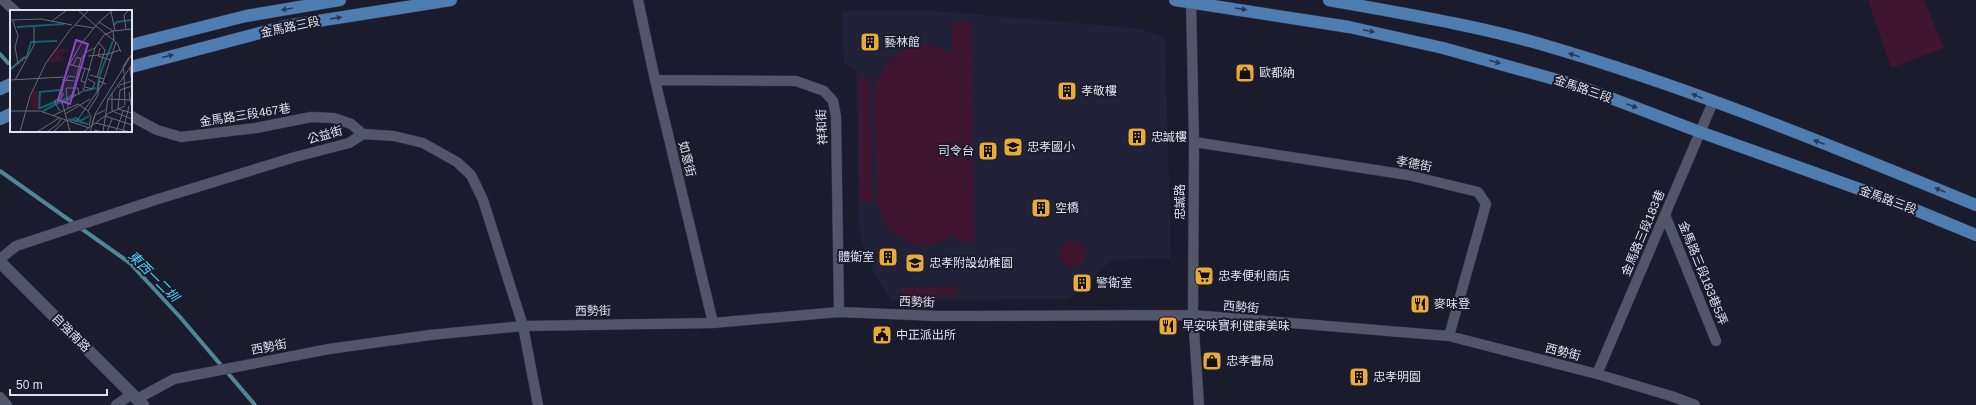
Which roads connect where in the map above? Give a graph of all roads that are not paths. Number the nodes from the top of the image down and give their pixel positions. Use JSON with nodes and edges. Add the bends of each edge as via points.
{"nodes":[{"id":1,"x":3,"y":0,"type":"edge"},
{"id":2,"x":340,"y":0,"type":"edge"},
{"id":3,"x":451,"y":0,"type":"edge"},
{"id":4,"x":638,"y":0,"type":"edge"},
{"id":5,"x":1175,"y":0,"type":"edge"},
{"id":6,"x":1329,"y":0,"type":"edge"},
{"id":7,"x":1191,"y":1,"type":"edge"},
{"id":8,"x":399,"y":4,"type":"edge"},
{"id":9,"x":14,"y":10,"type":"edge"},
{"id":10,"x":132,"y":45,"type":"edge"},
{"id":11,"x":132,"y":67,"type":"edge"},
{"id":12,"x":655,"y":80,"type":"junction"},
{"id":13,"x":10,"y":84,"type":"edge"},
{"id":14,"x":0,"y":89,"type":"edge"},
{"id":15,"x":1713,"y":102,"type":"junction"},
{"id":16,"x":10,"y":114,"type":"edge"},
{"id":17,"x":132,"y":117,"type":"edge"},
{"id":18,"x":0,"y":119,"type":"edge"},
{"id":19,"x":1700,"y":132,"type":"junction"},
{"id":20,"x":363,"y":134,"type":"junction"},
{"id":21,"x":1194,"y":142,"type":"junction"},
{"id":22,"x":1976,"y":205,"type":"edge"},
{"id":23,"x":1665,"y":215,"type":"junction"},
{"id":24,"x":1976,"y":235,"type":"edge"},
{"id":25,"x":0,"y":260,"type":"edge"},
{"id":26,"x":839,"y":312,"type":"junction"},
{"id":27,"x":1193,"y":315,"type":"junction"},
{"id":28,"x":713,"y":323,"type":"junction"},
{"id":29,"x":523,"y":326,"type":"junction"},
{"id":30,"x":1449,"y":336,"type":"junction"},
{"id":31,"x":1716,"y":340,"type":"dead end"},
{"id":32,"x":1597,"y":374,"type":"junction"},
{"id":33,"x":0,"y":397,"type":"edge"},
{"id":34,"x":137,"y":399,"type":"edge"},
{"id":35,"x":7,"y":405,"type":"edge"},
{"id":36,"x":116,"y":405,"type":"edge"},
{"id":37,"x":538,"y":405,"type":"edge"},
{"id":38,"x":1199,"y":405,"type":"edge"},
{"id":39,"x":1695,"y":405,"type":"edge"}],
"edges":[{"from":1,"to":9,"type":"street"},
{"from":2,"to":10,"type":"main road","name":"金馬路三段","one_way":true,"via":[[246,16]]},
{"from":3,"to":8,"type":"main road","name":"金馬路三段"},
{"from":4,"to":12,"type":"street","name":"如意街"},
{"from":5,"to":7,"type":"main road","name":"金馬路三段"},
{"from":15,"to":6,"type":"main road","one_way":true,"via":[[1660,81],[1535,43],[1448,22]]},
{"from":7,"to":19,"type":"main road","name":"金馬路三段","one_way":true,"via":[[1349,27],[1443,48],[1578,86]]},
{"from":7,"to":21,"type":"street","name":"忠誠路"},
{"from":11,"to":8,"type":"main road","name":"金馬路三段","one_way":true,"via":[[286,26]]},
{"from":12,"to":26,"type":"street","name":"祥和街","via":[[796,81],[824,91],[833,100],[836,116]]},
{"from":12,"to":28,"type":"street","name":"如意街"},
{"from":13,"to":14,"type":"main road"},
{"from":15,"to":19,"type":"street","name":"金馬路三段183巷"},
{"from":22,"to":15,"type":"main road","one_way":true},
{"from":16,"to":18,"type":"main road"},
{"from":17,"to":20,"type":"street","name":"金馬路三段467巷","via":[[157,130],[181,137],[256,128],[312,117],[334,118],[351,124]]},
{"from":19,"to":23,"type":"street","name":"金馬路三段183巷"},
{"from":19,"to":24,"type":"main road","name":"金馬路三段","via":[[1901,204]]},
{"from":20,"to":25,"type":"street","name":"公益街","via":[[349,143],[162,198],[16,246]]},
{"from":20,"to":29,"type":"street","via":[[394,136],[422,142],[457,162],[472,175],[483,200]]},
{"from":21,"to":27,"type":"street","name":"忠誠路"},
{"from":21,"to":30,"type":"street","name":"孝德街","via":[[1408,175],[1478,192],[1486,204]]},
{"from":23,"to":31,"type":"street","name":"金馬路三段183巷5弄"},
{"from":23,"to":32,"type":"street","name":"金馬路三段183巷"},
{"from":25,"to":34,"type":"street","name":"自強南路"},
{"from":26,"to":27,"type":"street","name":"西勢街","via":[[938,316]]},
{"from":26,"to":28,"type":"street","name":"西勢街"},
{"from":27,"to":30,"type":"street","name":"西勢街"},
{"from":27,"to":38,"type":"street","name":"忠誠路"},
{"from":28,"to":29,"type":"street","name":"西勢街"},
{"from":29,"to":34,"type":"street","name":"西勢街","via":[[430,335],[269,360],[174,379]]},
{"from":29,"to":37,"type":"street"},
{"from":30,"to":32,"type":"street","name":"西勢街"},
{"from":32,"to":39,"type":"street","name":"西勢街"},
{"from":33,"to":35,"type":"street"},
{"from":34,"to":36,"type":"street","name":"西勢街"}]}
